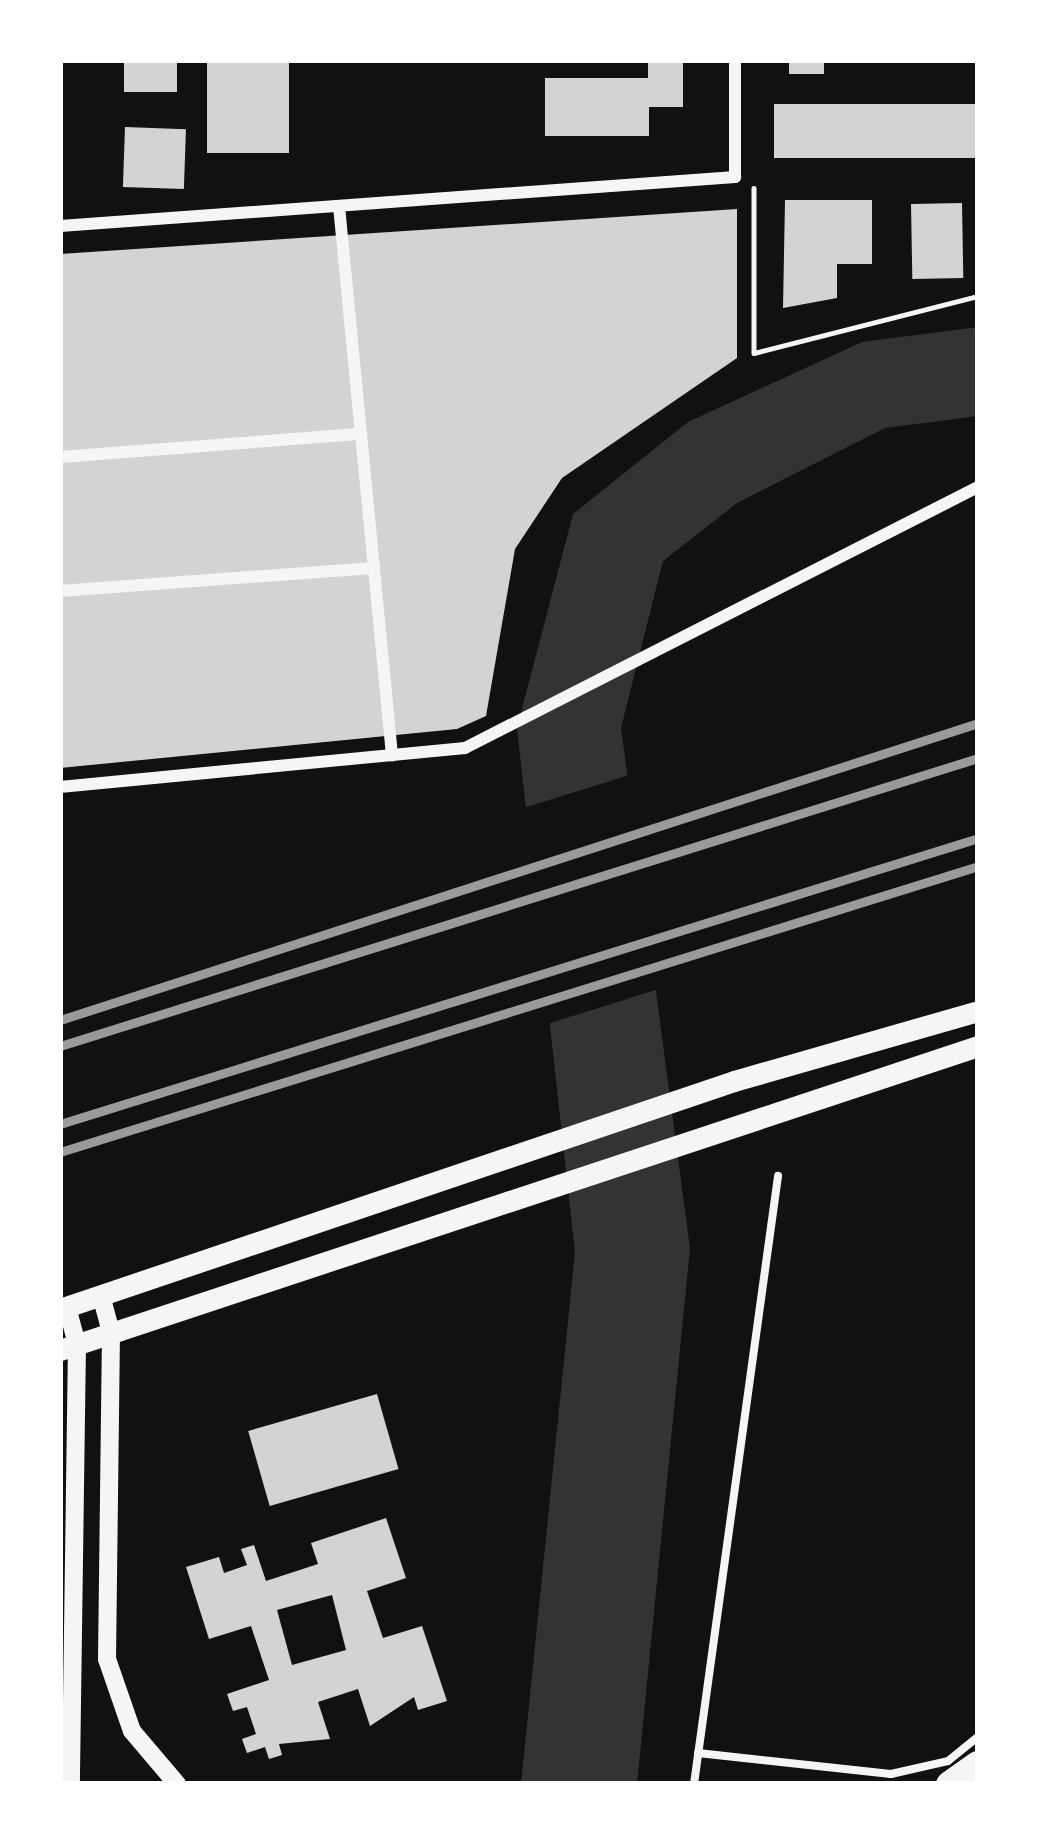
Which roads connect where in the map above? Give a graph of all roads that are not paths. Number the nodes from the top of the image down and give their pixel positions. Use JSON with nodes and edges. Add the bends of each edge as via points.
{"nodes":[{"id":1,"x":735,"y":60,"type":"edge"},
{"id":2,"x":339,"y":206,"type":"junction"},
{"id":3,"x":60,"y":226,"type":"edge"},
{"id":4,"x":361,"y":434,"type":"junction"},
{"id":5,"x":60,"y":457,"type":"edge"},
{"id":6,"x":978,"y":487,"type":"edge"},
{"id":7,"x":374,"y":568,"type":"junction"},
{"id":8,"x":60,"y":591,"type":"edge"},
{"id":9,"x":392,"y":755,"type":"junction"},
{"id":10,"x":60,"y":787,"type":"edge"},
{"id":11,"x":978,"y":1012,"type":"edge"},
{"id":12,"x":978,"y":1046,"type":"edge"},
{"id":13,"x":778,"y":1176,"type":"dead end"},
{"id":14,"x":217,"y":1256,"type":"junction"},
{"id":15,"x":230,"y":1293,"type":"junction"},
{"id":16,"x":101,"y":1295,"type":"junction"},
{"id":17,"x":64,"y":1308,"type":"edge"},
{"id":18,"x":111,"y":1333,"type":"junction"},
{"id":19,"x":68,"y":1347,"type":"edge"},
{"id":20,"x":978,"y":1737,"type":"edge"},
{"id":21,"x":698,"y":1753,"type":"junction"},
{"id":22,"x":978,"y":1764,"type":"edge"},
{"id":23,"x":70,"y":1784,"type":"edge"},
{"id":24,"x":177,"y":1784,"type":"edge"},
{"id":25,"x":694,"y":1784,"type":"edge"},
{"id":26,"x":949,"y":1784,"type":"edge"}],
"edges":[{"from":1,"to":2,"type":"street","via":[[735,177]]},
{"from":2,"to":3,"type":"street"},
{"from":2,"to":4,"type":"street"},
{"from":4,"to":5,"type":"street"},
{"from":4,"to":7,"type":"street"},
{"from":6,"to":9,"type":"street","via":[[465,748]]},
{"from":7,"to":8,"type":"street"},
{"from":7,"to":9,"type":"street"},
{"from":9,"to":10,"type":"street"},
{"from":11,"to":14,"type":"main road","via":[[734,1082]]},
{"from":12,"to":15,"type":"main road"},
{"from":13,"to":21,"type":"lane"},
{"from":14,"to":15,"type":"main road"},
{"from":14,"to":16,"type":"main road"},
{"from":15,"to":18,"type":"main road"},
{"from":16,"to":17,"type":"main road"},
{"from":16,"to":18,"type":"street"},
{"from":17,"to":19,"type":"street"},
{"from":18,"to":19,"type":"main road"},
{"from":18,"to":24,"type":"street","via":[[107,1659],[132,1731]]},
{"from":19,"to":23,"type":"street"},
{"from":20,"to":21,"type":"lane","via":[[935,1766],[891,1774]]},
{"from":21,"to":25,"type":"lane"},
{"from":22,"to":26,"type":"highway"}]}
